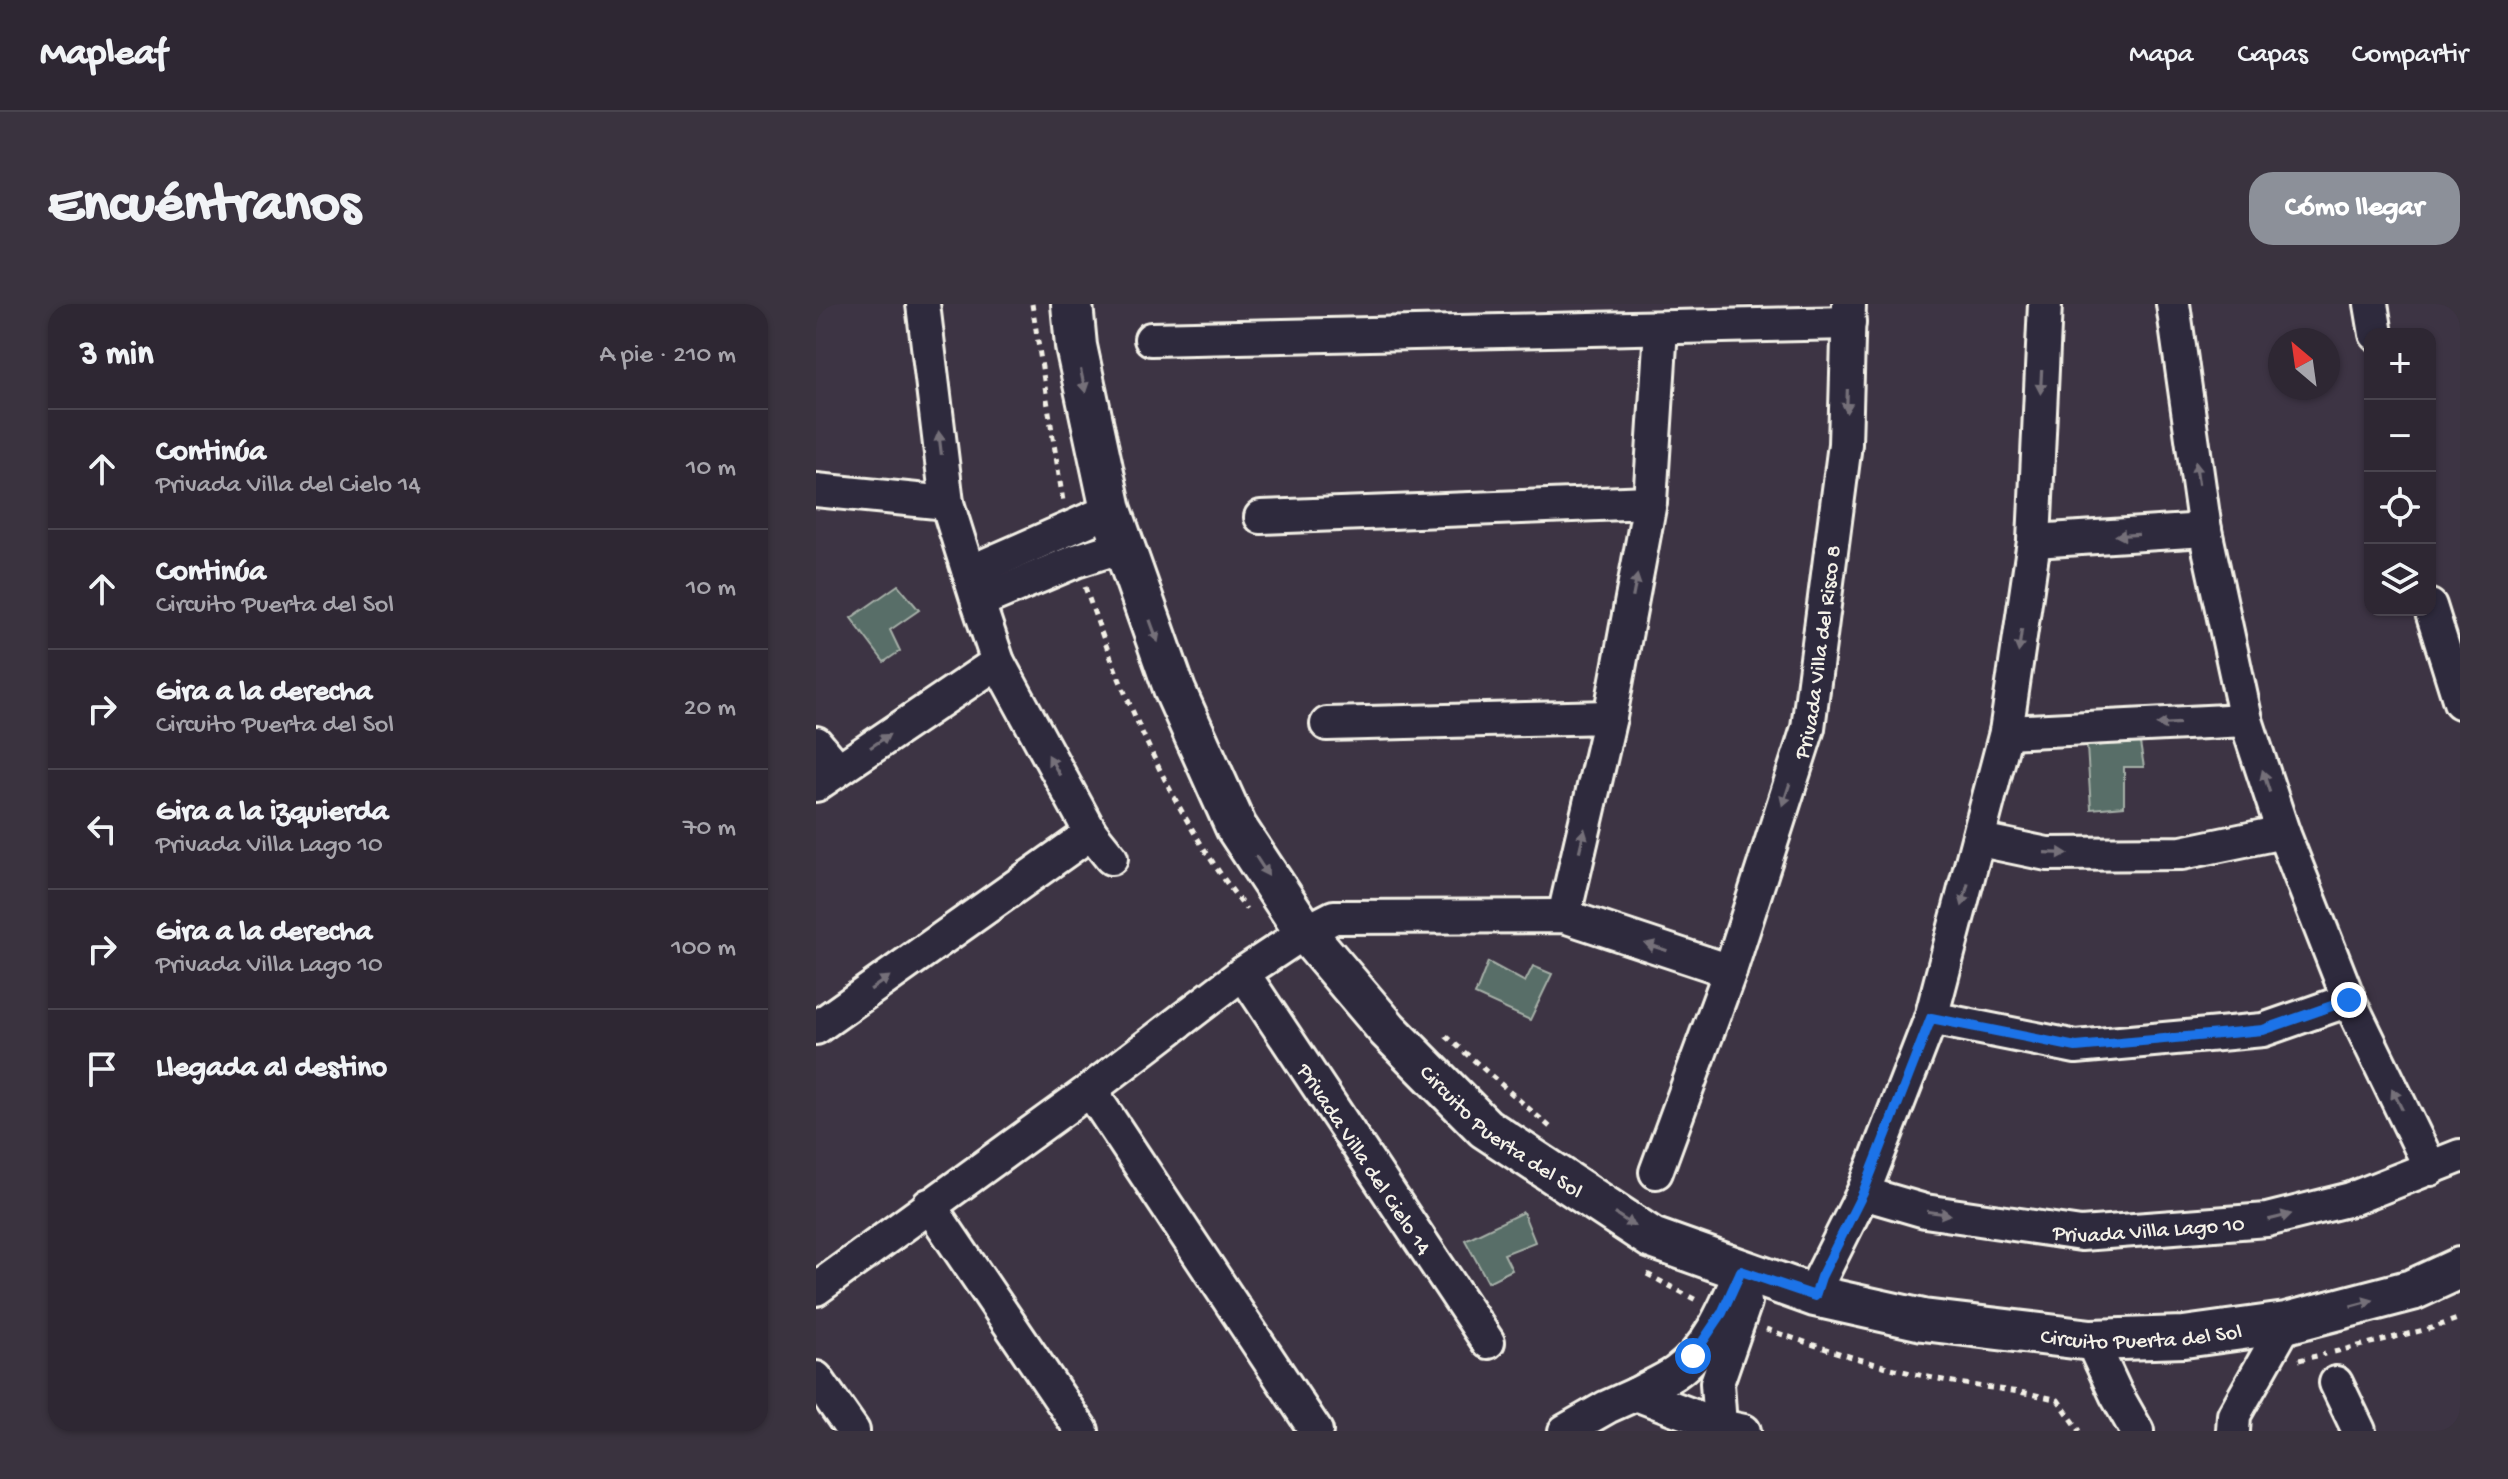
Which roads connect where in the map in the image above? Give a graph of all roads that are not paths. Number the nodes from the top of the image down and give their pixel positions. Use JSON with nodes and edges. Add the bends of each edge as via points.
{"nodes":[{"id":1,"x":923,"y":304,"type":"edge"},
{"id":2,"x":1072,"y":304,"type":"edge"},
{"id":3,"x":2045,"y":304,"type":"edge"},
{"id":4,"x":2173,"y":304,"type":"edge"},
{"id":5,"x":2371,"y":304,"type":"edge"},
{"id":6,"x":1849,"y":314,"type":"edge"},
{"id":7,"x":1661,"y":328,"type":"junction"},
{"id":8,"x":2375,"y":328,"type":"edge"},
{"id":9,"x":1151,"y":339,"type":"dead end"},
{"id":10,"x":816,"y":490,"type":"edge"},
{"id":11,"x":1650,"y":502,"type":"junction"},
{"id":12,"x":947,"y":503,"type":"junction"},
{"id":13,"x":1261,"y":517,"type":"dead end"},
{"id":14,"x":1117,"y":528,"type":"junction"},
{"id":15,"x":2205,"y":530,"type":"junction"},
{"id":16,"x":2034,"y":541,"type":"junction"},
{"id":17,"x":974,"y":587,"type":"junction"},
{"id":18,"x":2433,"y":616,"type":"edge"},
{"id":19,"x":998,"y":662,"type":"junction"},
{"id":20,"x":2460,"y":702,"type":"edge"},
{"id":21,"x":1610,"y":717,"type":"junction"},
{"id":22,"x":2246,"y":720,"type":"junction"},
{"id":23,"x":1327,"y":724,"type":"dead end"},
{"id":24,"x":2006,"y":732,"type":"junction"},
{"id":25,"x":816,"y":743,"type":"edge"},
{"id":26,"x":827,"y":777,"type":"edge"},
{"id":27,"x":2283,"y":832,"type":"junction"},
{"id":28,"x":1980,"y":840,"type":"junction"},
{"id":29,"x":1564,"y":916,"type":"junction"},
{"id":30,"x":1305,"y":934,"type":"junction"},
{"id":31,"x":1730,"y":971,"type":"junction"},
{"id":32,"x":1243,"y":973,"type":"junction"},
{"id":33,"x":2349,"y":1000,"type":"junction"},
{"id":34,"x":1931,"y":1018,"type":"junction"},
{"id":35,"x":816,"y":1028,"type":"edge"},
{"id":36,"x":1090,"y":1090,"type":"junction"},
{"id":37,"x":2446,"y":1162,"type":"edge"},
{"id":38,"x":1656,"y":1172,"type":"dead end"},
{"id":39,"x":1863,"y":1193,"type":"junction"},
{"id":40,"x":929,"y":1205,"type":"junction"},
{"id":41,"x":2460,"y":1268,"type":"edge"},
{"id":42,"x":1748,"y":1273,"type":"junction"},
{"id":43,"x":1818,"y":1287,"type":"junction"},
{"id":44,"x":816,"y":1289,"type":"edge"},
{"id":45,"x":1730,"y":1316,"type":"junction"},
{"id":46,"x":2286,"y":1323,"type":"junction"},
{"id":47,"x":2091,"y":1340,"type":"junction"},
{"id":48,"x":1488,"y":1342,"type":"dead end"},
{"id":49,"x":816,"y":1378,"type":"edge"},
{"id":50,"x":2336,"y":1383,"type":"dead end"},
{"id":51,"x":1636,"y":1394,"type":"junction"},
{"id":52,"x":1732,"y":1428,"type":"edge"},
{"id":53,"x":853,"y":1431,"type":"edge"},
{"id":54,"x":1082,"y":1431,"type":"edge"},
{"id":55,"x":1316,"y":1431,"type":"edge"},
{"id":56,"x":1565,"y":1431,"type":"edge"},
{"id":57,"x":2137,"y":1431,"type":"edge"},
{"id":58,"x":2233,"y":1431,"type":"edge"},
{"id":59,"x":2359,"y":1431,"type":"edge"}],
"edges":[{"from":12,"to":1,"type":"street","one_way":true},
{"from":2,"to":14,"type":"street","name":"Circuito Puerta del Sol","one_way":true,"via":[[1076,346]]},
{"from":3,"to":16,"type":"street","one_way":true},
{"from":15,"to":4,"type":"street","name":"Privada Villa Lago 10","one_way":true},
{"from":5,"to":8,"type":"street"},
{"from":6,"to":7,"type":"street","name":"Privada Villa del Risco 8"},
{"from":6,"to":31,"type":"street","name":"Privada Villa del Risco 8","one_way":true,"via":[[1845,444],[1808,728]]},
{"from":7,"to":9,"type":"street","name":"Privada Villa del Risco 8"},
{"from":7,"to":11,"type":"street"},
{"from":10,"to":12,"type":"street"},
{"from":11,"to":13,"type":"street"},
{"from":21,"to":11,"type":"street","one_way":true},
{"from":12,"to":17,"type":"street"},
{"from":14,"to":17,"type":"street"},
{"from":14,"to":30,"type":"street","name":"Circuito Puerta del Sol","one_way":true,"via":[[1175,691],[1236,827]]},
{"from":15,"to":16,"type":"street","one_way":true},
{"from":15,"to":22,"type":"street","name":"Privada Villa Lago 10"},
{"from":16,"to":24,"type":"street","one_way":true},
{"from":17,"to":19,"type":"street"},
{"from":18,"to":20,"type":"street"},
{"from":26,"to":19,"type":"street","one_way":true},
{"from":35,"to":19,"type":"street","one_way":true,"via":[[1101,845]]},
{"from":21,"to":23,"type":"street"},
{"from":29,"to":21,"type":"street","one_way":true},
{"from":22,"to":24,"type":"street","one_way":true},
{"from":27,"to":22,"type":"street","name":"Privada Villa Lago 10","one_way":true},
{"from":24,"to":28,"type":"street"},
{"from":25,"to":26,"type":"street"},
{"from":28,"to":27,"type":"street","one_way":true,"via":[[2047,854],[2182,853]]},
{"from":27,"to":33,"type":"street","name":"Privada Villa Lago 10"},
{"from":28,"to":34,"type":"street","one_way":true},
{"from":29,"to":30,"type":"street"},
{"from":31,"to":29,"type":"street","one_way":true},
{"from":30,"to":32,"type":"street"},
{"from":30,"to":42,"type":"street","name":"Circuito Puerta del Sol","one_way":true,"via":[[1388,1030],[1485,1128],[1652,1238]]},
{"from":31,"to":38,"type":"street","name":"Privada Villa del Risco 8"},
{"from":32,"to":36,"type":"street"},
{"from":32,"to":48,"type":"street","name":"Privada Villa del Cielo 14"},
{"from":33,"to":34,"type":"street","via":[[2263,1030],[2076,1047]]},
{"from":37,"to":33,"type":"street","name":"Privada Villa Lago 10","one_way":true},
{"from":34,"to":39,"type":"street"},
{"from":36,"to":40,"type":"street"},
{"from":36,"to":55,"type":"street"},
{"from":39,"to":37,"type":"street","name":"Privada Villa Lago 10","one_way":true,"via":[[1925,1211],[2081,1234],[2267,1220],[2351,1199]]},
{"from":39,"to":43,"type":"street"},
{"from":40,"to":44,"type":"street"},
{"from":40,"to":54,"type":"street"},
{"from":46,"to":41,"type":"street","name":"Circuito Puerta del Sol","one_way":true,"via":[[2412,1290]]},
{"from":42,"to":43,"type":"street","name":"Circuito Puerta del Sol"},
{"from":42,"to":45,"type":"street"},
{"from":43,"to":47,"type":"street","name":"Circuito Puerta del Sol","via":[[1923,1320]]},
{"from":45,"to":51,"type":"street","via":[[1677,1372]]},
{"from":45,"to":52,"type":"street","via":[[1717,1383]]},
{"from":46,"to":47,"type":"street","name":"Circuito Puerta del Sol","via":[[2184,1337]]},
{"from":46,"to":58,"type":"street","via":[[2234,1415]]},
{"from":47,"to":57,"type":"street"},
{"from":49,"to":53,"type":"street"},
{"from":50,"to":59,"type":"street"},
{"from":51,"to":52,"type":"street"},
{"from":51,"to":56,"type":"street"}]}
